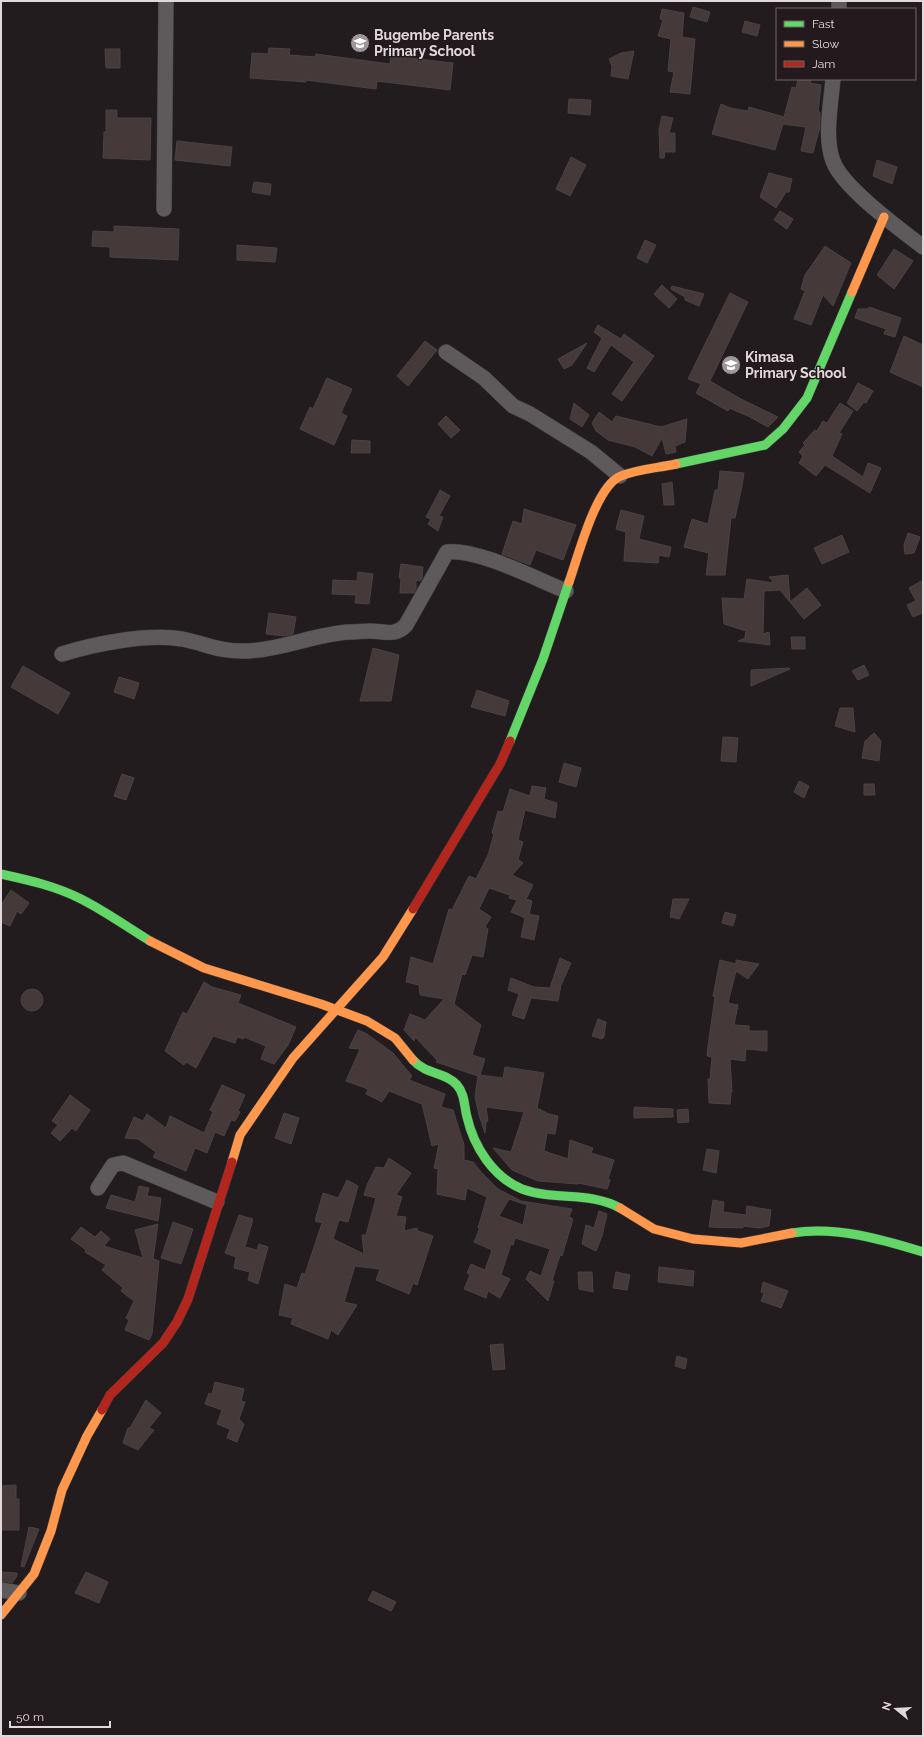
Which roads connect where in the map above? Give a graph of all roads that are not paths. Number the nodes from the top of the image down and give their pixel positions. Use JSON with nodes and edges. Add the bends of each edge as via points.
{"nodes":[{"id":1,"x":166,"y":1,"type":"edge"},
{"id":2,"x":833,"y":80,"type":"edge"},
{"id":3,"x":164,"y":209,"type":"dead end"},
{"id":4,"x":884,"y":217,"type":"junction"},
{"id":5,"x":923,"y":247,"type":"edge"},
{"id":6,"x":446,"y":352,"type":"dead end"},
{"id":7,"x":620,"y":476,"type":"junction"},
{"id":8,"x":566,"y":591,"type":"junction"},
{"id":9,"x":62,"y":654,"type":"dead end"},
{"id":10,"x":1,"y":874,"type":"edge"},
{"id":11,"x":337,"y":1010,"type":"junction"},
{"id":12,"x":98,"y":1188,"type":"dead end"},
{"id":13,"x":217,"y":1202,"type":"junction"},
{"id":14,"x":923,"y":1252,"type":"edge"},
{"id":15,"x":1,"y":1590,"type":"edge"},
{"id":16,"x":19,"y":1593,"type":"junction"},
{"id":17,"x":1,"y":1615,"type":"edge"}],
"edges":[{"from":1,"to":3,"type":"street"},
{"from":2,"to":4,"type":"street","via":[[829,145],[833,162],[842,178]]},
{"from":4,"to":5,"type":"street"},
{"from":4,"to":7,"type":"street","via":[[807,398],[792,421],[778,435],[765,445]]},
{"from":6,"to":7,"type":"street","via":[[484,378],[513,406],[592,452]]},
{"from":7,"to":8,"type":"street","via":[[604,492],[592,515]]},
{"from":8,"to":9,"type":"street","via":[[475,554],[458,550],[447,552],[401,631],[342,632],[248,651],[222,651],[182,639],[162,637],[88,646]]},
{"from":8,"to":11,"type":"street","via":[[543,659],[500,764],[383,957]]},
{"from":10,"to":11,"type":"street","via":[[53,886],[90,903],[183,959],[220,974],[307,998]]},
{"from":11,"to":13,"type":"street","via":[[293,1058],[240,1135]]},
{"from":11,"to":14,"type":"street","via":[[368,1022],[400,1042],[416,1063],[425,1070],[450,1079],[458,1085],[464,1096],[474,1139],[488,1162],[515,1186],[536,1192],[603,1200],[629,1212],[648,1226],[695,1240],[730,1243],[792,1233],[825,1231],[877,1240]]},
{"from":12,"to":13,"type":"street","via":[[113,1165],[123,1163]]},
{"from":13,"to":16,"type":"street","via":[[188,1299],[177,1322],[163,1343],[110,1395],[87,1436],[62,1490],[51,1530],[34,1574]]},
{"from":15,"to":16,"type":"street"},
{"from":16,"to":17,"type":"street"}]}
